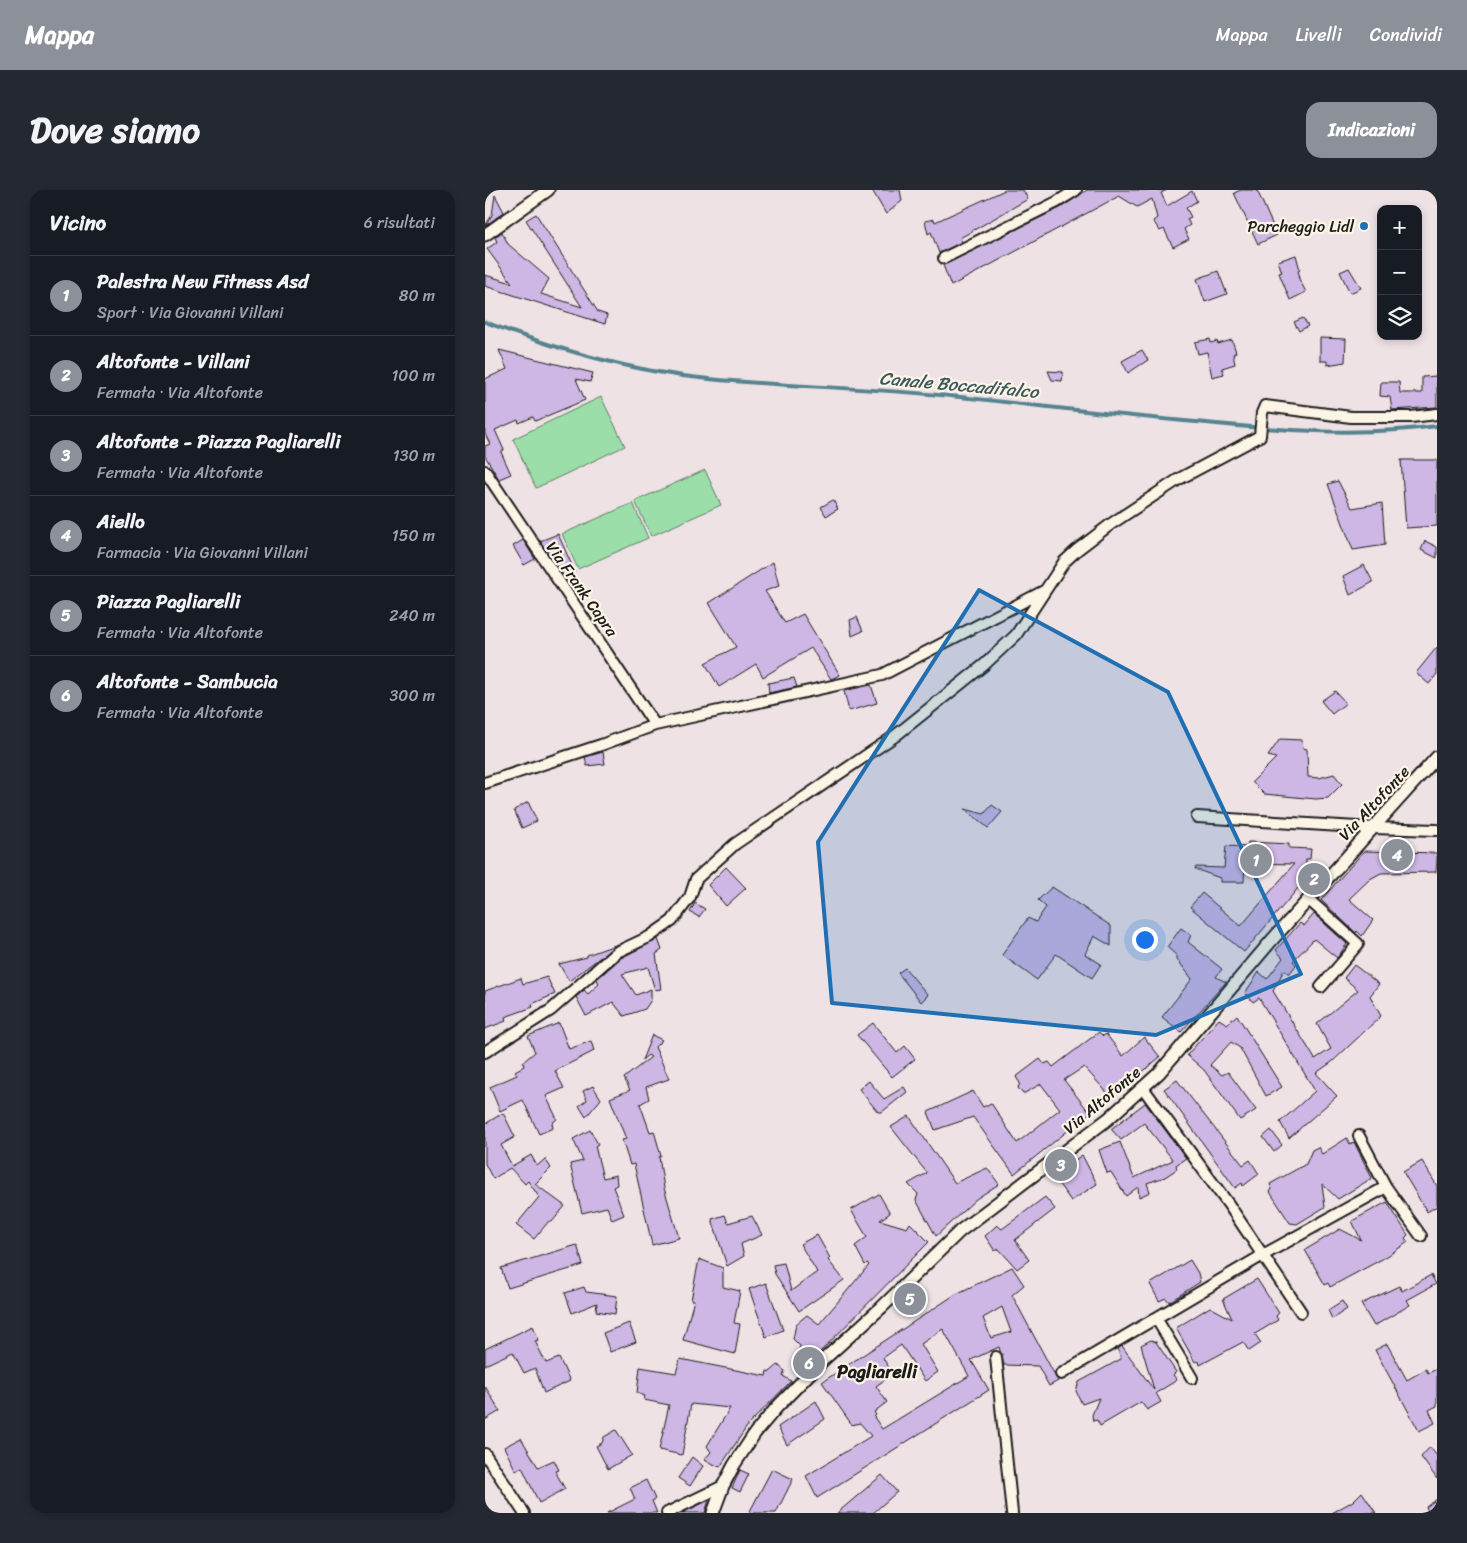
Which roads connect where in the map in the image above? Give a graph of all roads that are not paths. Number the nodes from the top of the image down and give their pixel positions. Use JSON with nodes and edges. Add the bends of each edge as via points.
{"nodes":[{"id":1,"x":548,"y":190,"type":"edge"},
{"id":2,"x":1077,"y":190,"type":"edge"},
{"id":3,"x":485,"y":236,"type":"edge"},
{"id":4,"x":944,"y":258,"type":"dead end"},
{"id":5,"x":1437,"y":414,"type":"edge"},
{"id":6,"x":485,"y":471,"type":"edge"},
{"id":7,"x":1045,"y":590,"type":"junction"},
{"id":8,"x":655,"y":724,"type":"junction"},
{"id":9,"x":1437,"y":757,"type":"edge"},
{"id":10,"x":485,"y":782,"type":"edge"},
{"id":11,"x":1197,"y":817,"type":"dead end"},
{"id":12,"x":1373,"y":828,"type":"junction"},
{"id":13,"x":1437,"y":830,"type":"edge"},
{"id":14,"x":1308,"y":900,"type":"junction"},
{"id":15,"x":1321,"y":987,"type":"dead end"},
{"id":16,"x":485,"y":1052,"type":"edge"},
{"id":17,"x":1143,"y":1088,"type":"junction"},
{"id":18,"x":1359,"y":1136,"type":"dead end"},
{"id":19,"x":1386,"y":1187,"type":"junction"},
{"id":20,"x":1421,"y":1236,"type":"dead end"},
{"id":21,"x":1263,"y":1255,"type":"junction"},
{"id":22,"x":1301,"y":1312,"type":"dead end"},
{"id":23,"x":1156,"y":1318,"type":"junction"},
{"id":24,"x":996,"y":1357,"type":"dead end"},
{"id":25,"x":1061,"y":1374,"type":"dead end"},
{"id":26,"x":1192,"y":1378,"type":"dead end"},
{"id":27,"x":485,"y":1454,"type":"edge"},
{"id":28,"x":723,"y":1486,"type":"junction"},
{"id":29,"x":524,"y":1513,"type":"edge"},
{"id":30,"x":667,"y":1513,"type":"edge"},
{"id":31,"x":713,"y":1513,"type":"edge"},
{"id":32,"x":1012,"y":1513,"type":"edge"}],
"edges":[{"from":1,"to":3,"type":"street"},
{"from":2,"to":4,"type":"street"},
{"from":5,"to":7,"type":"street","via":[[1351,416],[1265,406],[1260,436],[1179,479],[1111,524],[1065,562]]},
{"from":6,"to":8,"type":"street","name":"Via Frank Capra"},
{"from":7,"to":8,"type":"street","via":[[882,675]]},
{"from":7,"to":16,"type":"street","via":[[1016,635],[938,703],[895,736],[735,844],[696,879],[689,897],[672,921],[649,937],[617,952],[551,1010]]},
{"from":8,"to":10,"type":"street"},
{"from":9,"to":12,"type":"street","name":"Via Altofonte"},
{"from":11,"to":12,"type":"street"},
{"from":12,"to":13,"type":"street"},
{"from":12,"to":14,"type":"street","name":"Via Altofonte"},
{"from":14,"to":15,"type":"street","via":[[1358,944]]},
{"from":14,"to":17,"type":"street","name":"Via Altofonte"},
{"from":17,"to":21,"type":"street"},
{"from":17,"to":28,"type":"street","name":"Via Altofonte","via":[[960,1231],[822,1361],[755,1434]]},
{"from":18,"to":19,"type":"street"},
{"from":19,"to":20,"type":"street"},
{"from":19,"to":21,"type":"street"},
{"from":21,"to":22,"type":"street"},
{"from":21,"to":23,"type":"street"},
{"from":23,"to":25,"type":"street"},
{"from":23,"to":26,"type":"street"},
{"from":24,"to":32,"type":"street"},
{"from":27,"to":29,"type":"street"},
{"from":28,"to":30,"type":"street"},
{"from":28,"to":31,"type":"street","name":"Via Altofonte"}]}
